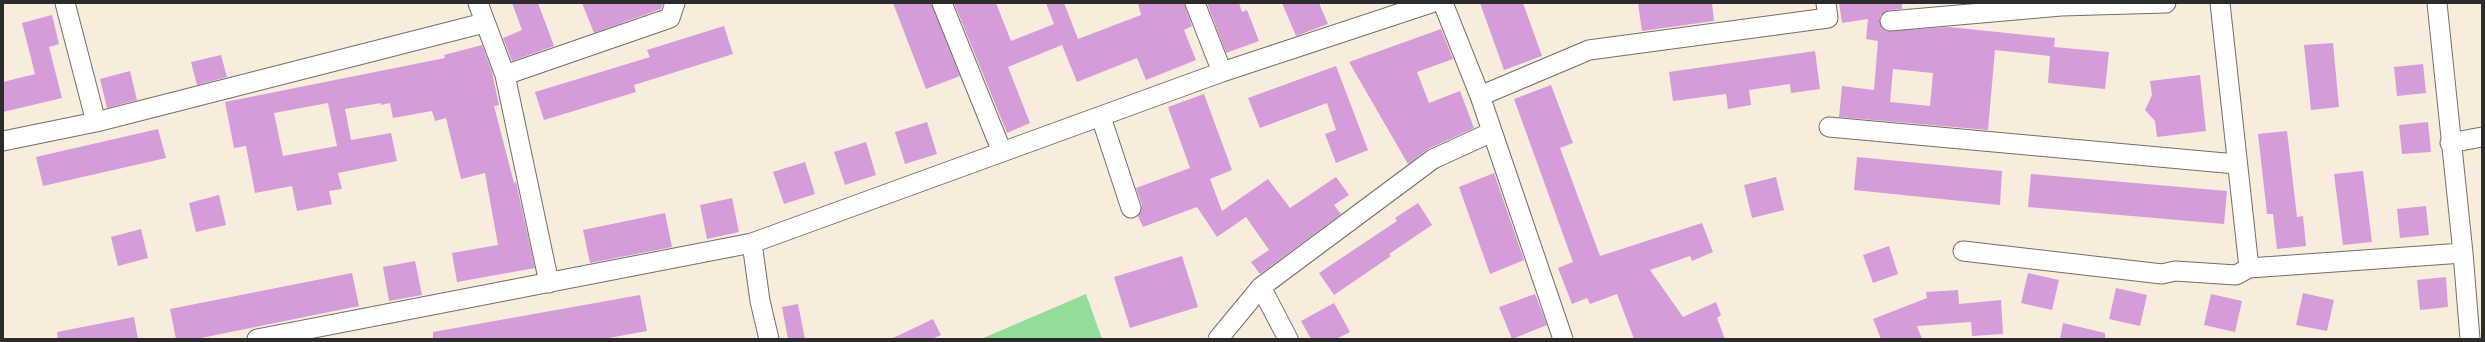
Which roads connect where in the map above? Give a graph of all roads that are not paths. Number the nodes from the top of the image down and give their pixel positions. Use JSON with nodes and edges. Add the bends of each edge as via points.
{"nodes":[{"id":1,"x":65,"y":3,"type":"edge"},
{"id":2,"x":478,"y":3,"type":"edge"},
{"id":3,"x":675,"y":3,"type":"edge"},
{"id":4,"x":942,"y":3,"type":"edge"},
{"id":5,"x":1195,"y":3,"type":"edge"},
{"id":6,"x":1431,"y":3,"type":"edge"},
{"id":7,"x":1443,"y":3,"type":"edge"},
{"id":8,"x":1826,"y":3,"type":"edge"},
{"id":9,"x":2166,"y":3,"type":"edge"},
{"id":10,"x":2220,"y":3,"type":"edge"},
{"id":11,"x":2437,"y":3,"type":"edge"},
{"id":12,"x":2061,"y":5,"type":"edge"},
{"id":13,"x":1890,"y":21,"type":"dead end"},
{"id":14,"x":484,"y":23,"type":"junction"},
{"id":15,"x":1222,"y":72,"type":"junction"},
{"id":16,"x":505,"y":75,"type":"junction"},
{"id":17,"x":1480,"y":96,"type":"junction"},
{"id":18,"x":1101,"y":117,"type":"junction"},
{"id":19,"x":96,"y":122,"type":"junction"},
{"id":20,"x":1829,"y":127,"type":"dead end"},
{"id":21,"x":1492,"y":132,"type":"junction"},
{"id":22,"x":2482,"y":137,"type":"edge"},
{"id":23,"x":3,"y":141,"type":"edge"},
{"id":24,"x":2450,"y":143,"type":"junction"},
{"id":25,"x":1002,"y":152,"type":"junction"},
{"id":26,"x":2236,"y":164,"type":"junction"},
{"id":27,"x":1131,"y":208,"type":"dead end"},
{"id":28,"x":752,"y":243,"type":"junction"},
{"id":29,"x":1963,"y":251,"type":"dead end"},
{"id":30,"x":2463,"y":253,"type":"junction"},
{"id":31,"x":2249,"y":268,"type":"junction"},
{"id":32,"x":549,"y":284,"type":"junction"},
{"id":33,"x":1261,"y":287,"type":"junction"},
{"id":34,"x":257,"y":339,"type":"edge"},
{"id":35,"x":769,"y":339,"type":"edge"},
{"id":36,"x":1218,"y":339,"type":"edge"},
{"id":37,"x":1288,"y":339,"type":"edge"},
{"id":38,"x":1563,"y":339,"type":"edge"},
{"id":39,"x":2470,"y":339,"type":"edge"}],
"edges":[{"from":1,"to":19,"type":"street"},
{"from":2,"to":14,"type":"street"},
{"from":3,"to":16,"type":"street","via":[[670,18]]},
{"from":4,"to":25,"type":"street"},
{"from":5,"to":15,"type":"street"},
{"from":6,"to":15,"type":"street"},
{"from":7,"to":17,"type":"street"},
{"from":8,"to":17,"type":"street","via":[[1828,18],[1589,50]]},
{"from":9,"to":12,"type":"street"},
{"from":10,"to":26,"type":"street"},
{"from":11,"to":24,"type":"street"},
{"from":12,"to":13,"type":"street"},
{"from":14,"to":16,"type":"street"},
{"from":14,"to":19,"type":"street"},
{"from":15,"to":18,"type":"street"},
{"from":16,"to":32,"type":"street"},
{"from":17,"to":21,"type":"street"},
{"from":18,"to":25,"type":"street"},
{"from":18,"to":27,"type":"street"},
{"from":19,"to":23,"type":"street"},
{"from":20,"to":26,"type":"street"},
{"from":21,"to":33,"type":"street","via":[[1434,159]]},
{"from":21,"to":38,"type":"street"},
{"from":22,"to":24,"type":"street"},
{"from":24,"to":30,"type":"street"},
{"from":25,"to":28,"type":"street"},
{"from":26,"to":31,"type":"street"},
{"from":28,"to":32,"type":"street"},
{"from":28,"to":35,"type":"street","via":[[760,301]]},
{"from":29,"to":31,"type":"street","via":[[2162,274],[2174,271],[2236,275]]},
{"from":30,"to":31,"type":"street"},
{"from":30,"to":39,"type":"street"},
{"from":32,"to":34,"type":"street"},
{"from":33,"to":36,"type":"street"},
{"from":33,"to":37,"type":"street"}]}
